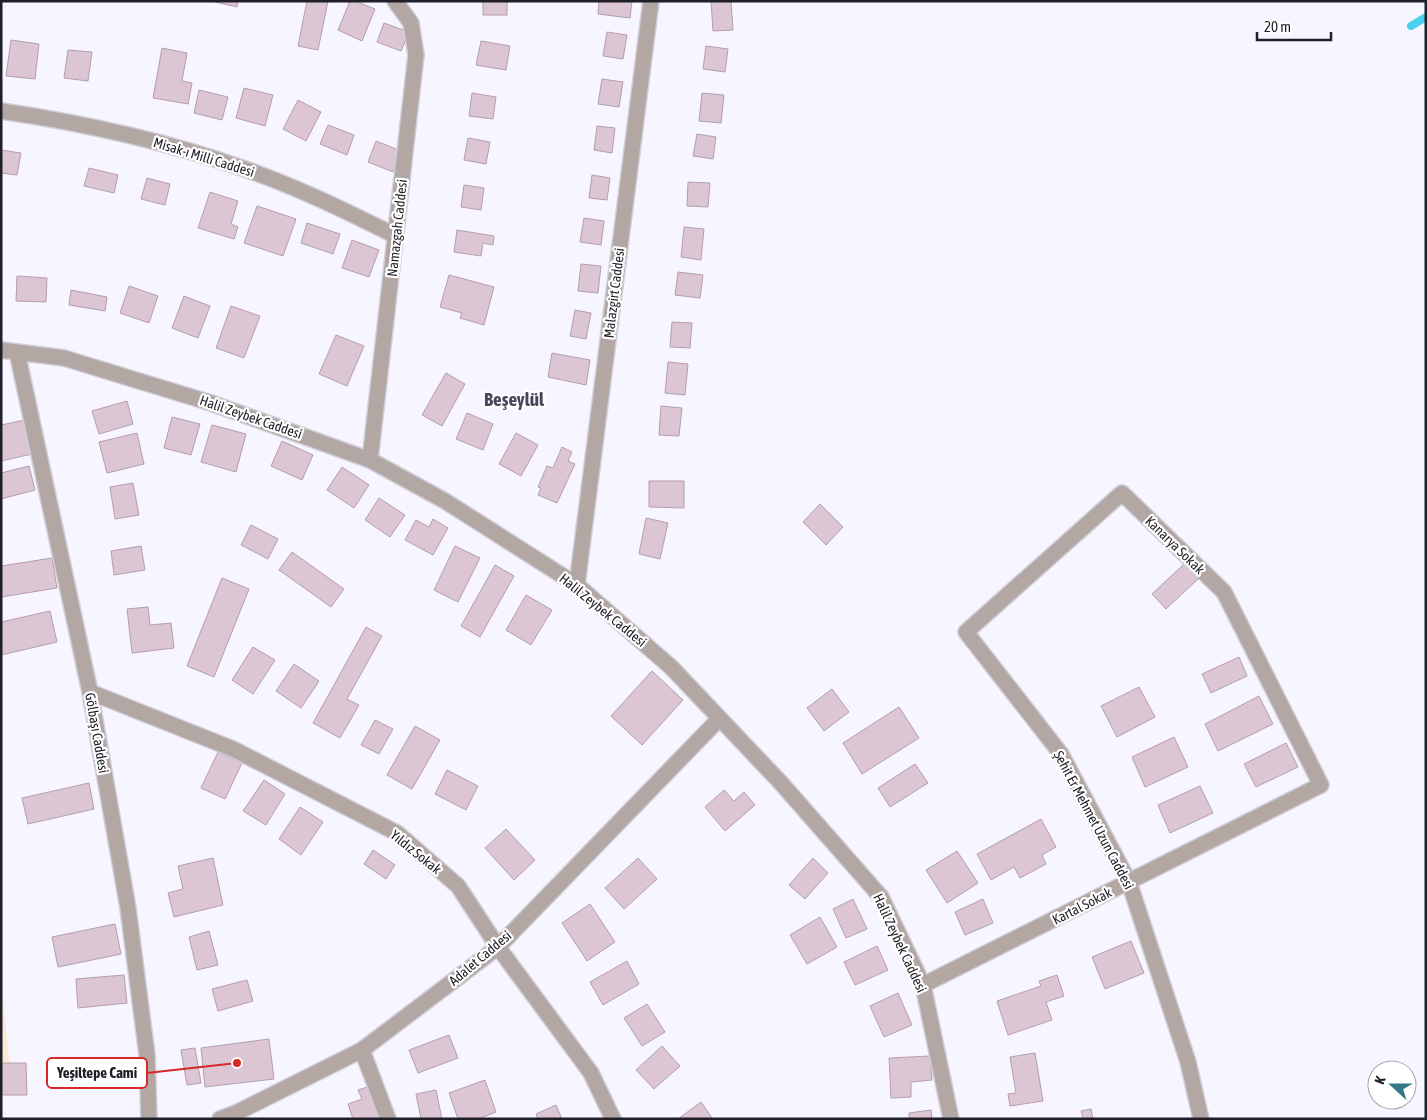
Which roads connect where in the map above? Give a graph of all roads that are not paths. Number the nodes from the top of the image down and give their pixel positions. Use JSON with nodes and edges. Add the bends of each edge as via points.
{"nodes":[{"id":1,"x":395,"y":1,"type":"edge"},
{"id":2,"x":651,"y":1,"type":"edge"},
{"id":3,"x":1,"y":111,"type":"edge"},
{"id":4,"x":396,"y":236,"type":"junction"},
{"id":5,"x":1,"y":350,"type":"edge"},
{"id":6,"x":17,"y":352,"type":"junction"},
{"id":7,"x":370,"y":460,"type":"junction"},
{"id":8,"x":577,"y":585,"type":"junction"},
{"id":9,"x":966,"y":632,"type":"joint"},
{"id":10,"x":90,"y":692,"type":"junction"},
{"id":11,"x":719,"y":719,"type":"junction"},
{"id":12,"x":1321,"y":785,"type":"joint"},
{"id":13,"x":1129,"y":882,"type":"junction"},
{"id":14,"x":498,"y":947,"type":"junction"},
{"id":15,"x":923,"y":986,"type":"junction"},
{"id":16,"x":362,"y":1050,"type":"junction"},
{"id":17,"x":148,"y":1119,"type":"edge"},
{"id":18,"x":220,"y":1119,"type":"edge"},
{"id":19,"x":388,"y":1119,"type":"edge"},
{"id":20,"x":613,"y":1119,"type":"edge"},
{"id":21,"x":951,"y":1119,"type":"edge"},
{"id":22,"x":1201,"y":1119,"type":"edge"}],
"edges":[{"from":1,"to":4,"type":"street","name":"Namazgah Caddesi","via":[[411,23],[416,56]]},
{"from":2,"to":8,"type":"street","name":"Malazgirt Caddesi"},
{"from":3,"to":4,"type":"street","name":"Misak-ı Milli Caddesi","via":[[108,130],[243,168],[295,188]]},
{"from":4,"to":7,"type":"street","name":"Namazgah Caddesi"},
{"from":5,"to":6,"type":"street","name":"Halil Zeybek Caddesi"},
{"from":6,"to":7,"type":"street","name":"Halil Zeybek Caddesi","via":[[64,358],[193,397]]},
{"from":6,"to":10,"type":"street","name":"Gölbaşı Caddesi"},
{"from":7,"to":8,"type":"street","name":"Halil Zeybek Caddesi","via":[[444,501]]},
{"from":8,"to":11,"type":"street","name":"Halil Zeybek Caddesi","via":[[672,668]]},
{"from":9,"to":12,"type":"street","name":"Kanarya Sokak","via":[[1122,493],[1224,592]]},
{"from":9,"to":13,"type":"street","name":"Şehit Er Mehmet Uzun Caddesi","via":[[1061,754]]},
{"from":10,"to":14,"type":"street","name":"Yıldız Sokak","via":[[233,749],[397,833],[458,886]]},
{"from":10,"to":17,"type":"street","name":"Gölbaşı Caddesi","via":[[128,908],[147,1054]]},
{"from":11,"to":14,"type":"street","name":"Adalet Caddesi"},
{"from":11,"to":15,"type":"street","name":"Halil Zeybek Caddesi","via":[[781,783],[881,897]]},
{"from":12,"to":13,"type":"street","name":"Kartal Sokak"},
{"from":13,"to":15,"type":"street","name":"Kartal Sokak"},
{"from":13,"to":22,"type":"street","name":"Şehit Er Mehmet Uzun Caddesi","via":[[1188,1062]]},
{"from":14,"to":16,"type":"street","name":"Adalet Caddesi"},
{"from":14,"to":20,"type":"street","name":"Yıldız Sokak","via":[[591,1073]]},
{"from":15,"to":21,"type":"street","name":"Halil Zeybek Caddesi"},
{"from":16,"to":18,"type":"street","name":"Adalet Caddesi"},
{"from":16,"to":19,"type":"street"}]}
